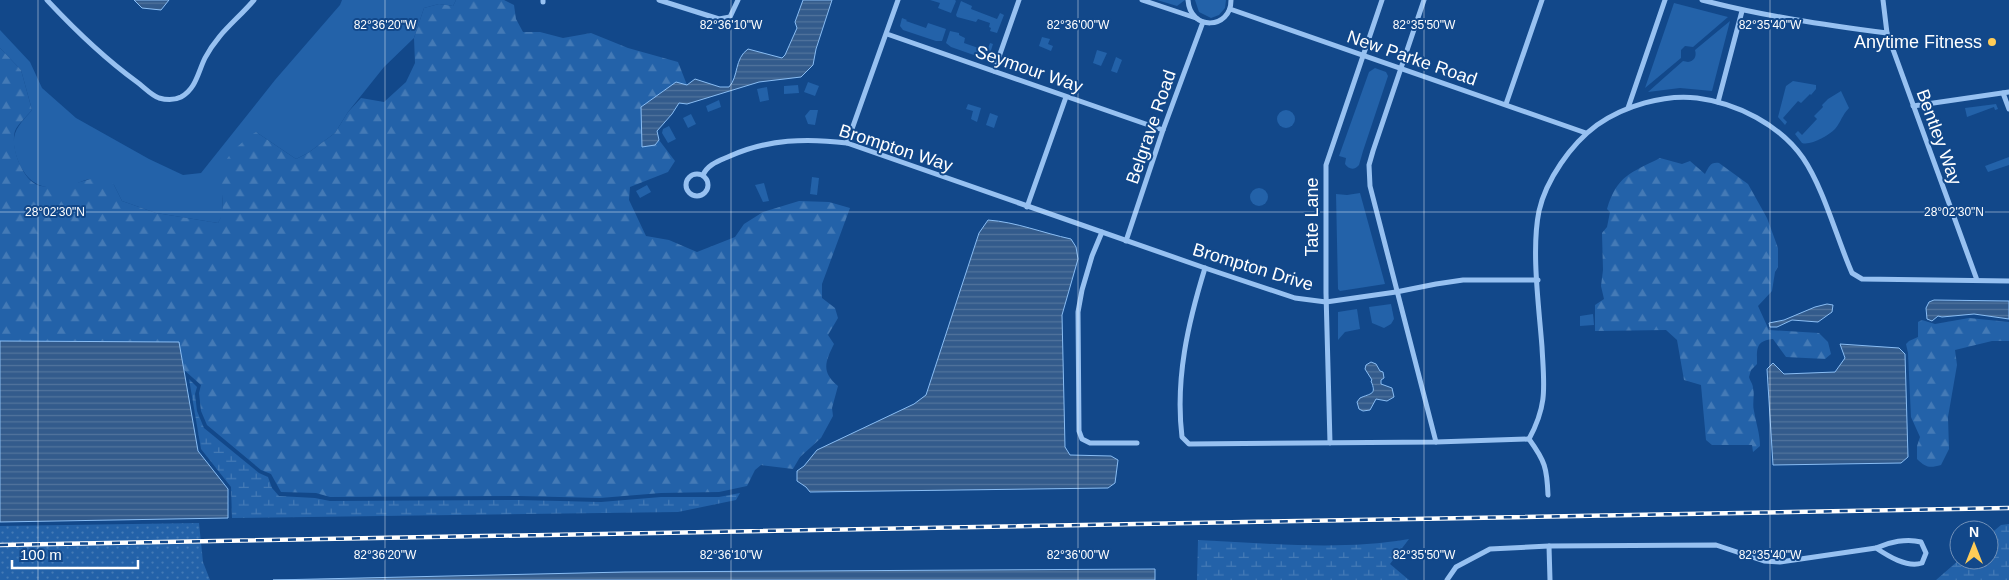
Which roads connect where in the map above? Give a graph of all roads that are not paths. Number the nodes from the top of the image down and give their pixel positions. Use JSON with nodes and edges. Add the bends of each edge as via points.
{"nodes":[{"id":1,"x":46,"y":0,"type":"edge"},
{"id":2,"x":254,"y":0,"type":"edge"},
{"id":3,"x":659,"y":0,"type":"edge"},
{"id":4,"x":738,"y":0,"type":"edge"},
{"id":5,"x":898,"y":0,"type":"edge"},
{"id":6,"x":1019,"y":0,"type":"edge"},
{"id":7,"x":1142,"y":0,"type":"edge"},
{"id":8,"x":1188,"y":0,"type":"edge"},
{"id":9,"x":1230,"y":0,"type":"edge"},
{"id":10,"x":1382,"y":0,"type":"edge"},
{"id":11,"x":1424,"y":0,"type":"edge"},
{"id":12,"x":1542,"y":0,"type":"edge"},
{"id":13,"x":1665,"y":0,"type":"edge"},
{"id":14,"x":1702,"y":0,"type":"edge"},
{"id":15,"x":1883,"y":0,"type":"edge"},
{"id":16,"x":1230,"y":9,"type":"junction"},
{"id":17,"x":1742,"y":11,"type":"junction"},
{"id":18,"x":1196,"y":18,"type":"junction"},
{"id":19,"x":1203,"y":22,"type":"junction"},
{"id":20,"x":1887,"y":33,"type":"junction"},
{"id":21,"x":887,"y":34,"type":"junction"},
{"id":22,"x":1364,"y":56,"type":"junction"},
{"id":23,"x":1401,"y":69,"type":"junction"},
{"id":24,"x":994,"y":71,"type":"junction"},
{"id":25,"x":2006,"y":93,"type":"edge"},
{"id":26,"x":1066,"y":97,"type":"junction"},
{"id":27,"x":1718,"y":102,"type":"junction"},
{"id":28,"x":1506,"y":104,"type":"junction"},
{"id":29,"x":1913,"y":106,"type":"junction"},
{"id":30,"x":1628,"y":108,"type":"junction"},
{"id":31,"x":2009,"y":109,"type":"edge"},
{"id":32,"x":1163,"y":130,"type":"junction"},
{"id":33,"x":1586,"y":133,"type":"junction"},
{"id":34,"x":847,"y":143,"type":"junction"},
{"id":35,"x":702,"y":175,"type":"junction"},
{"id":36,"x":1027,"y":207,"type":"junction"},
{"id":37,"x":1102,"y":232,"type":"junction"},
{"id":38,"x":1126,"y":241,"type":"junction"},
{"id":39,"x":1205,"y":268,"type":"junction"},
{"id":40,"x":1538,"y":280,"type":"junction"},
{"id":41,"x":1978,"y":280,"type":"junction"},
{"id":42,"x":2009,"y":281,"type":"edge"},
{"id":43,"x":1396,"y":292,"type":"junction"},
{"id":44,"x":1326,"y":302,"type":"junction"},
{"id":45,"x":1529,"y":439,"type":"junction"},
{"id":46,"x":1436,"y":442,"type":"junction"},
{"id":47,"x":1137,"y":443,"type":"dead end"},
{"id":48,"x":1330,"y":443,"type":"junction"},
{"id":49,"x":1548,"y":495,"type":"dead end"},
{"id":50,"x":1549,"y":546,"type":"junction"},
{"id":51,"x":1876,"y":548,"type":"junction"},
{"id":52,"x":1447,"y":580,"type":"edge"},
{"id":53,"x":1550,"y":580,"type":"edge"}],
"edges":[{"from":1,"to":2,"type":"street","via":[[115,67],[158,98],[172,100],[189,90],[223,30]]},
{"from":3,"to":4,"type":"street","via":[[720,19],[730,17]]},
{"from":5,"to":21,"type":"street"},
{"from":6,"to":24,"type":"street"},
{"from":7,"to":18,"type":"street"},
{"from":8,"to":18,"type":"street","via":[[1191,13]]},
{"from":9,"to":16,"type":"street"},
{"from":10,"to":22,"type":"street","name":"Tate Lane"},
{"from":11,"to":23,"type":"street"},
{"from":12,"to":28,"type":"street"},
{"from":13,"to":30,"type":"street"},
{"from":14,"to":17,"type":"street"},
{"from":15,"to":20,"type":"street","name":"Bentley Way"},
{"from":16,"to":19,"type":"street","via":[[1216,22]]},
{"from":16,"to":22,"type":"street","name":"New Parke Road"},
{"from":17,"to":20,"type":"street"},
{"from":17,"to":27,"type":"street"},
{"from":18,"to":19,"type":"street"},
{"from":19,"to":32,"type":"street","name":"Belgrave Road"},
{"from":20,"to":29,"type":"street","name":"Bentley Way"},
{"from":21,"to":24,"type":"street","name":"Seymour Way"},
{"from":21,"to":34,"type":"street"},
{"from":22,"to":23,"type":"street","name":"New Parke Road"},
{"from":22,"to":44,"type":"street","name":"Tate Lane","via":[[1326,165]]},
{"from":23,"to":28,"type":"street","name":"New Parke Road"},
{"from":23,"to":43,"type":"street","via":[[1372,151],[1369,175]]},
{"from":24,"to":26,"type":"street","name":"Seymour Way"},
{"from":25,"to":29,"type":"street"},
{"from":25,"to":31,"type":"street"},
{"from":26,"to":32,"type":"street","name":"Seymour Way"},
{"from":26,"to":36,"type":"street"},
{"from":27,"to":30,"type":"street","via":[[1664,99]]},
{"from":27,"to":41,"type":"street","via":[[1749,114],[1772,128],[1803,158],[1852,273],[1862,279]]},
{"from":28,"to":33,"type":"street","name":"New Parke Road"},
{"from":29,"to":41,"type":"street","name":"Bentley Way"},
{"from":30,"to":33,"type":"street"},
{"from":32,"to":38,"type":"street","name":"Belgrave Road"},
{"from":33,"to":40,"type":"street","via":[[1556,168],[1539,210],[1536,243]]},
{"from":34,"to":35,"type":"street","name":"Brompton Way","via":[[798,140],[762,145],[719,160]]},
{"from":34,"to":36,"type":"street","name":"Brompton Way"},
{"from":35,"to":35,"type":"street","name":"Brompton Way","via":[[708,182],[707,190],[700,195],[693,194],[687,187],[687,181],[694,175]]},
{"from":36,"to":37,"type":"street","name":"Brompton Drive"},
{"from":37,"to":38,"type":"street","name":"Brompton Drive"},
{"from":37,"to":47,"type":"street","via":[[1078,312],[1079,431],[1085,442]]},
{"from":38,"to":39,"type":"street","name":"Brompton Drive"},
{"from":39,"to":44,"type":"street","name":"Brompton Drive","via":[[1295,298]]},
{"from":39,"to":48,"type":"street","via":[[1192,312],[1180,382],[1182,437],[1185,442],[1193,445]]},
{"from":40,"to":43,"type":"street","name":"Brompton Drive","via":[[1463,280]]},
{"from":40,"to":45,"type":"street","via":[[1544,397]]},
{"from":41,"to":42,"type":"street"},
{"from":43,"to":44,"type":"street","name":"Brompton Drive"},
{"from":43,"to":46,"type":"street"},
{"from":44,"to":48,"type":"street","name":"Tate Lane"},
{"from":45,"to":46,"type":"street"},
{"from":45,"to":49,"type":"street","via":[[1547,472]]},
{"from":46,"to":48,"type":"street"},
{"from":50,"to":51,"type":"street","via":[[1716,545],[1764,561],[1780,562]]},
{"from":50,"to":52,"type":"street","via":[[1490,549],[1456,566]]},
{"from":50,"to":53,"type":"street"},
{"from":51,"to":51,"type":"street","via":[[1916,565],[1922,563],[1926,553],[1921,542],[1914,540]]}]}
